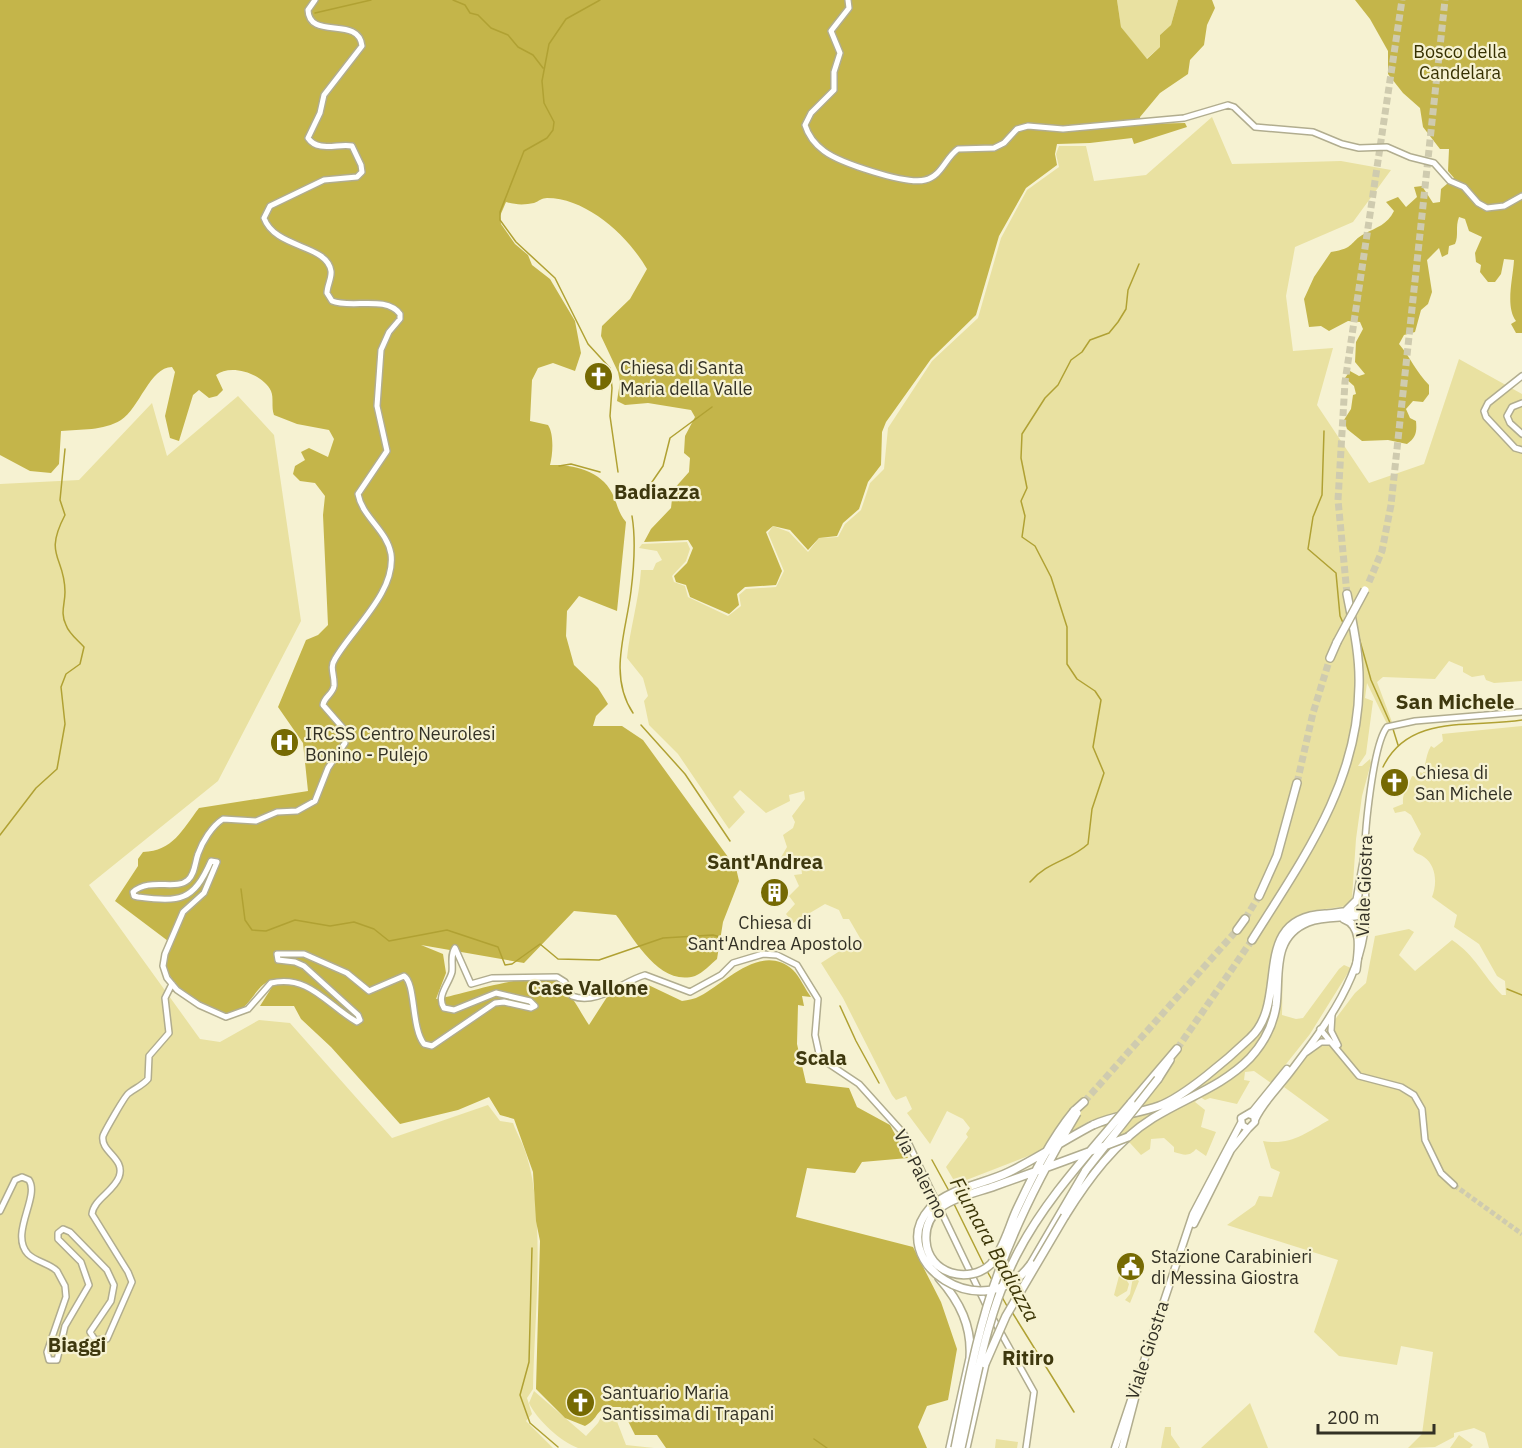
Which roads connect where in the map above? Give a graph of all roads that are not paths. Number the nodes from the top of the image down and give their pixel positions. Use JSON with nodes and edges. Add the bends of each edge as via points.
{"nodes":[{"id":1,"x":315,"y":0,"type":"edge"},
{"id":2,"x":848,"y":0,"type":"edge"},
{"id":3,"x":1522,"y":196,"type":"edge"},
{"id":4,"x":1522,"y":376,"type":"edge"},
{"id":5,"x":1522,"y":403,"type":"edge"},
{"id":6,"x":1522,"y":434,"type":"edge"},
{"id":7,"x":1522,"y":450,"type":"edge"},
{"id":8,"x":1367,"y":586,"type":"tunnel mouth"},
{"id":9,"x":1347,"y":594,"type":"tunnel mouth"},
{"id":10,"x":1330,"y":658,"type":"tunnel mouth"},
{"id":11,"x":1522,"y":712,"type":"edge"},
{"id":12,"x":1297,"y":783,"type":"tunnel mouth"},
{"id":13,"x":1365,"y":856,"type":"junction"},
{"id":14,"x":1259,"y":896,"type":"tunnel mouth"},
{"id":15,"x":1366,"y":915,"type":"junction"},
{"id":16,"x":1341,"y":916,"type":"junction"},
{"id":17,"x":1245,"y":919,"type":"tunnel mouth"},
{"id":18,"x":1237,"y":930,"type":"tunnel mouth"},
{"id":19,"x":1252,"y":940,"type":"tunnel mouth"},
{"id":20,"x":1356,"y":970,"type":"junction"},
{"id":21,"x":1274,"y":980,"type":"junction"},
{"id":22,"x":172,"y":984,"type":"junction"},
{"id":23,"x":1332,"y":1012,"type":"junction"},
{"id":24,"x":1320,"y":1029,"type":"junction"},
{"id":25,"x":1332,"y":1039,"type":"junction"},
{"id":26,"x":1176,"y":1051,"type":"tunnel mouth"},
{"id":27,"x":1299,"y":1060,"type":"junction"},
{"id":28,"x":1154,"y":1080,"type":"junction"},
{"id":29,"x":1084,"y":1102,"type":"tunnel mouth"},
{"id":30,"x":1075,"y":1112,"type":"junction"},
{"id":31,"x":1248,"y":1114,"type":"junction"},
{"id":32,"x":1255,"y":1120,"type":"junction"},
{"id":33,"x":1240,"y":1123,"type":"junction"},
{"id":34,"x":1248,"y":1129,"type":"junction"},
{"id":35,"x":1128,"y":1137,"type":"junction"},
{"id":36,"x":1454,"y":1185,"type":"tunnel mouth"},
{"id":37,"x":0,"y":1211,"type":"edge"},
{"id":38,"x":934,"y":1273,"type":"junction"},
{"id":39,"x":950,"y":1448,"type":"edge"},
{"id":40,"x":955,"y":1448,"type":"edge"},
{"id":41,"x":961,"y":1448,"type":"edge"},
{"id":42,"x":966,"y":1448,"type":"edge"},
{"id":43,"x":1026,"y":1448,"type":"edge"},
{"id":44,"x":1115,"y":1448,"type":"edge"},
{"id":45,"x":1122,"y":1448,"type":"edge"}],
"edges":[{"from":1,"to":22,"type":"main road","via":[[308,10],[310,18],[324,27],[351,30],[362,46],[324,95],[308,138],[319,146],[352,146],[362,171],[357,177],[324,180],[271,205],[264,218],[280,238],[314,252],[328,263],[331,273],[327,293],[332,302],[380,305],[400,314],[383,343],[380,363],[377,408],[387,451],[358,494],[384,537],[390,567],[375,602],[332,663],[334,685],[323,705],[340,723],[345,743],[328,768],[315,801],[297,811],[275,812],[256,821],[223,819],[201,847],[187,881],[154,883],[134,891],[133,895],[138,897],[174,899],[196,889],[211,861],[217,862],[204,893],[183,912],[164,956],[164,970]]},
{"from":2,"to":3,"type":"main road","via":[[849,8],[831,31],[840,56],[834,72],[834,90],[811,113],[805,125],[826,152],[873,172],[904,181],[923,181],[938,174],[958,148],[994,148],[1025,126],[1063,129],[1184,118],[1228,105],[1255,127],[1313,132],[1342,144],[1389,148],[1434,163],[1450,181],[1464,187],[1487,208],[1504,206]]},
{"from":4,"to":7,"type":"main road","via":[[1490,400],[1484,411],[1515,448]]},
{"from":5,"to":6,"type":"main road","via":[[1512,406],[1507,416]]},
{"from":8,"to":10,"type":"highway","bridge":true},
{"from":9,"to":19,"type":"highway","via":[[1358,661],[1359,699],[1353,745],[1338,792],[1311,846]]},
{"from":11,"to":13,"type":"main road","name":"Viale Giostra","via":[[1392,725],[1383,733],[1365,834]]},
{"from":12,"to":14,"type":"highway","via":[[1277,856]]},
{"from":13,"to":15,"type":"main road","name":"Viale Giostra"},
{"from":13,"to":16,"type":"highway","via":[[1357,900]]},
{"from":15,"to":16,"type":"highway"},
{"from":15,"to":20,"type":"main road","name":"Viale Giostra"},
{"from":16,"to":20,"type":"highway","via":[[1357,931]]},
{"from":16,"to":21,"type":"highway","via":[[1311,916],[1292,926],[1274,953]]},
{"from":17,"to":18,"type":"highway"},
{"from":20,"to":23,"type":"main road","name":"Viale Giostra"},
{"from":21,"to":35,"type":"highway","via":[[1273,1018],[1251,1057],[1231,1075],[1155,1117]]},
{"from":21,"to":38,"type":"highway","bridge":true,"via":[[1271,1001],[1252,1037],[1175,1098],[1093,1125],[1011,1171],[934,1205],[924,1218],[919,1238],[922,1256]]},
{"from":22,"to":37,"type":"main road","via":[[165,998],[169,1033],[149,1056],[148,1079],[124,1098],[103,1137],[118,1161],[120,1173],[92,1214],[132,1282],[107,1339],[95,1340],[90,1332],[113,1295],[110,1275],[70,1232],[61,1230],[58,1239],[81,1262],[89,1285],[65,1326],[57,1360],[49,1360],[47,1354],[66,1293],[57,1271],[25,1249],[22,1227],[32,1188],[29,1180],[15,1180]]},
{"from":22,"to":43,"type":"main road","name":"Via Palermo","via":[[199,1005],[230,1017],[248,1009],[269,984],[298,983],[357,1022],[358,1015],[313,973],[298,962],[278,960],[276,954],[304,954],[347,973],[369,991],[404,976],[410,982],[419,1036],[424,1044],[432,1046],[495,1003],[535,1006],[496,993],[454,1010],[444,1008],[441,999],[452,972],[455,948],[471,984],[501,977],[557,977],[565,982],[572,996],[580,999],[645,975],[678,990],[691,991],[721,975],[729,966],[769,953],[797,965],[817,996],[816,1044],[822,1060],[858,1084],[904,1134],[986,1304],[1033,1390]]},
{"from":23,"to":24,"type":"main road","name":"Viale Giostra"},
{"from":23,"to":25,"type":"main road"},
{"from":24,"to":25,"type":"main road"},
{"from":24,"to":27,"type":"main road","name":"Viale Giostra"},
{"from":24,"to":31,"type":"main road","name":"Viale Giostra"},
{"from":25,"to":27,"type":"main road","via":[[1317,1044]]},
{"from":25,"to":36,"type":"main road","via":[[1359,1076],[1401,1087],[1414,1095],[1422,1109],[1425,1140],[1441,1173]]},
{"from":26,"to":28,"type":"highway"},
{"from":27,"to":32,"type":"main road","name":"Viale Giostra"},
{"from":28,"to":38,"type":"highway","bridge":true,"via":[[1086,1170],[1019,1278],[1001,1288],[979,1291],[952,1284]]},
{"from":28,"to":41,"type":"highway","bridge":true,"via":[[1053,1197],[1017,1254],[988,1333]]},
{"from":29,"to":30,"type":"highway"},
{"from":30,"to":35,"type":"highway","bridge":true,"via":[[1041,1161],[1038,1169],[1034,1176],[991,1264],[965,1276],[951,1274],[936,1264],[927,1250],[926,1234],[932,1217],[943,1206],[970,1195],[1029,1174],[1038,1171],[1055,1165]]},
{"from":30,"to":40,"type":"highway","bridge":true,"via":[[998,1274]]},
{"from":31,"to":32,"type":"main road"},
{"from":31,"to":33,"type":"main road","via":[[1242,1116]]},
{"from":32,"to":34,"type":"main road"},
{"from":33,"to":34,"type":"main road"},
{"from":33,"to":44,"type":"main road","name":"Viale Giostra","via":[[1189,1225]]},
{"from":34,"to":45,"type":"main road","name":"Viale Giostra","via":[[1231,1150],[1193,1226],[1139,1384]]},
{"from":35,"to":42,"type":"highway","bridge":true,"via":[[1077,1197],[1006,1316],[985,1364]]},
{"from":38,"to":39,"type":"highway","via":[[960,1307],[970,1345]]}]}
